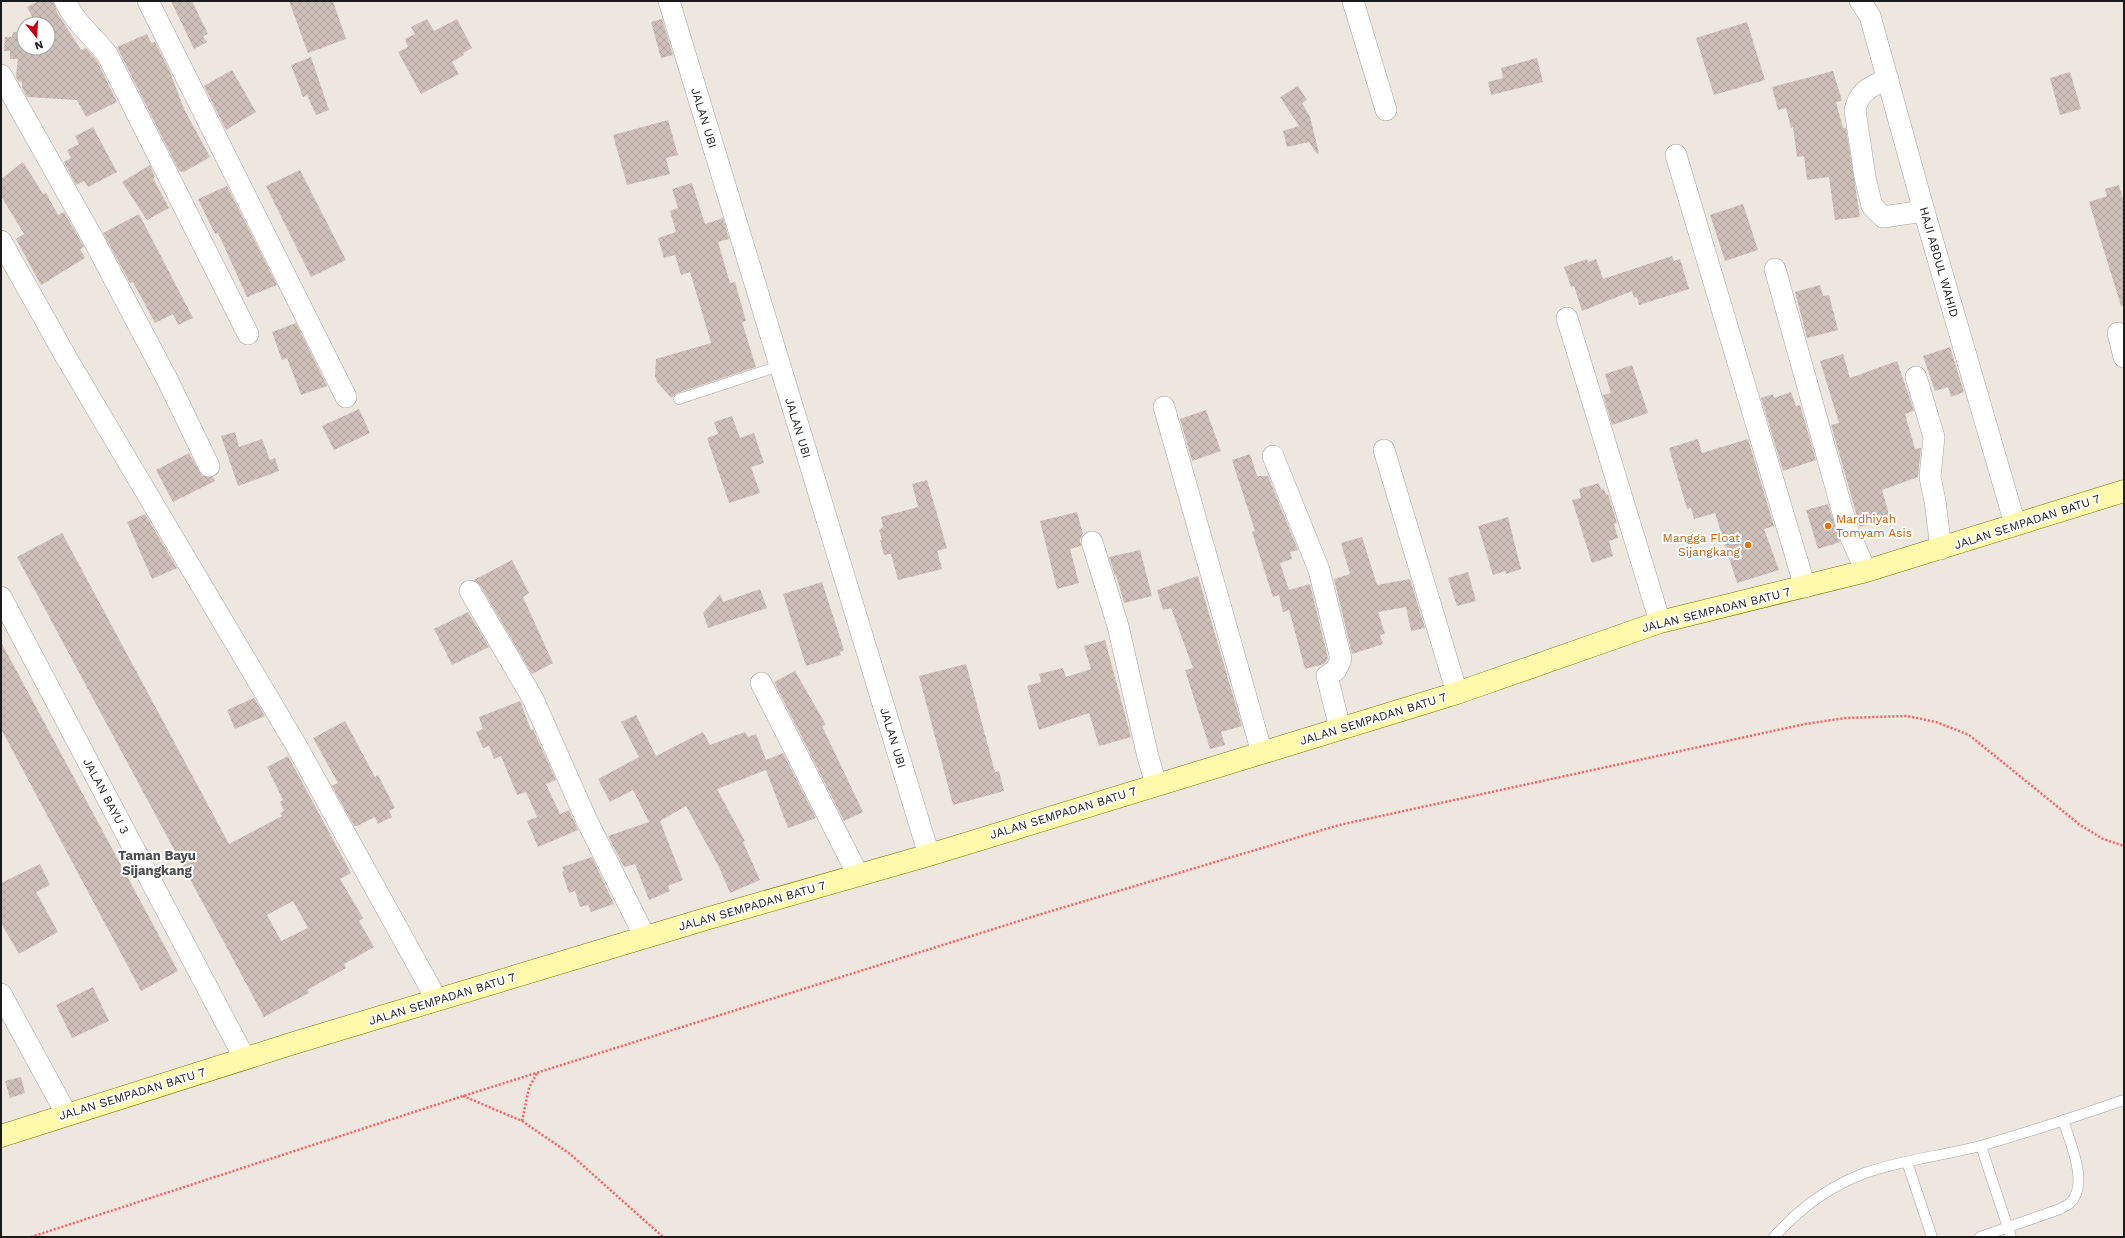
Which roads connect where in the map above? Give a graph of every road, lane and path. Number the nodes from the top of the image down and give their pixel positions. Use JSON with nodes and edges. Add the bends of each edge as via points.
{"nodes":[{"id":1,"x":65,"y":1,"type":"edge"},
{"id":2,"x":148,"y":1,"type":"edge"},
{"id":3,"x":669,"y":1,"type":"edge"},
{"id":4,"x":1353,"y":1,"type":"edge"},
{"id":5,"x":1860,"y":1,"type":"edge"},
{"id":6,"x":1,"y":76,"type":"edge"},
{"id":7,"x":1888,"y":78,"type":"junction"},
{"id":8,"x":1386,"y":110,"type":"dead end"},
{"id":9,"x":1676,"y":155,"type":"dead end"},
{"id":10,"x":1924,"y":211,"type":"junction"},
{"id":11,"x":1,"y":241,"type":"edge"},
{"id":12,"x":1774,"y":268,"type":"dead end"},
{"id":13,"x":1567,"y":318,"type":"dead end"},
{"id":14,"x":2118,"y":333,"type":"dead end"},
{"id":15,"x":248,"y":334,"type":"dead end"},
{"id":16,"x":2124,"y":358,"type":"edge"},
{"id":17,"x":779,"y":366,"type":"junction"},
{"id":18,"x":1916,"y":377,"type":"dead end"},
{"id":19,"x":346,"y":397,"type":"dead end"},
{"id":20,"x":679,"y":399,"type":"dead end"},
{"id":21,"x":1164,"y":406,"type":"dead end"},
{"id":22,"x":1384,"y":450,"type":"dead end"},
{"id":23,"x":1273,"y":456,"type":"dead end"},
{"id":24,"x":209,"y":466,"type":"dead end"},
{"id":25,"x":2124,"y":491,"type":"edge"},
{"id":26,"x":2015,"y":524,"type":"junction"},
{"id":27,"x":1092,"y":542,"type":"dead end"},
{"id":28,"x":1941,"y":550,"type":"junction"},
{"id":29,"x":1866,"y":571,"type":"junction"},
{"id":30,"x":1805,"y":587,"type":"junction"},
{"id":31,"x":470,"y":591,"type":"dead end"},
{"id":32,"x":1,"y":597,"type":"edge"},
{"id":33,"x":1660,"y":622,"type":"junction"},
{"id":34,"x":761,"y":683,"type":"dead end"},
{"id":35,"x":1457,"y":693,"type":"junction"},
{"id":36,"x":1340,"y":728,"type":"junction"},
{"id":37,"x":1262,"y":753,"type":"junction"},
{"id":38,"x":1156,"y":784,"type":"junction"},
{"id":39,"x":2124,"y":846,"type":"edge"},
{"id":40,"x":929,"y":855,"type":"junction"},
{"id":41,"x":858,"y":875,"type":"junction"},
{"id":42,"x":645,"y":938,"type":"junction"},
{"id":43,"x":1,"y":994,"type":"edge"},
{"id":44,"x":437,"y":1000,"type":"junction"},
{"id":45,"x":245,"y":1059,"type":"junction"},
{"id":46,"x":538,"y":1073,"type":"junction"},
{"id":47,"x":463,"y":1096,"type":"junction"},
{"id":48,"x":2124,"y":1100,"type":"edge"},
{"id":49,"x":67,"y":1115,"type":"junction"},
{"id":50,"x":2063,"y":1120,"type":"junction"},
{"id":51,"x":522,"y":1121,"type":"junction"},
{"id":52,"x":1,"y":1136,"type":"edge"},
{"id":53,"x":1981,"y":1146,"type":"junction"},
{"id":54,"x":1907,"y":1162,"type":"junction"},
{"id":55,"x":2008,"y":1227,"type":"junction"},
{"id":56,"x":30,"y":1237,"type":"edge"},
{"id":57,"x":663,"y":1237,"type":"edge"},
{"id":58,"x":1774,"y":1237,"type":"edge"},
{"id":59,"x":1932,"y":1237,"type":"edge"},
{"id":60,"x":1980,"y":1237,"type":"edge"},
{"id":61,"x":2011,"y":1237,"type":"edge"}],
"edges":[{"from":1,"to":15,"type":"street","via":[[77,22],[97,40],[107,54]]},
{"from":2,"to":19,"type":"street"},
{"from":3,"to":17,"type":"street","name":"JALAN UBI"},
{"from":4,"to":8,"type":"street"},
{"from":5,"to":7,"type":"street","name":"HAJI ABDUL WAHID","via":[[1870,16]]},
{"from":6,"to":24,"type":"street","via":[[92,237],[168,381]]},
{"from":7,"to":10,"type":"street","name":"HAJI ABDUL WAHID"},
{"from":7,"to":10,"type":"street","via":[[1864,90],[1857,100],[1855,110],[1872,206],[1883,217]]},
{"from":9,"to":30,"type":"street"},
{"from":10,"to":26,"type":"street","name":"HAJI ABDUL WAHID"},
{"from":11,"to":44,"type":"street","via":[[70,364],[296,745]]},
{"from":12,"to":29,"type":"street","via":[[1848,531]]},
{"from":13,"to":33,"type":"street"},
{"from":14,"to":16,"type":"street"},
{"from":17,"to":20,"type":"lane"},
{"from":17,"to":40,"type":"street","name":"JALAN UBI"},
{"from":18,"to":28,"type":"street","via":[[1934,437],[1930,477]]},
{"from":21,"to":37,"type":"street"},
{"from":22,"to":35,"type":"street"},
{"from":23,"to":36,"type":"street","via":[[1319,570],[1341,659],[1336,670],[1327,676]]},
{"from":25,"to":26,"type":"street","name":"JALAN SEMPADAN BATU 7"},
{"from":26,"to":28,"type":"street","name":"JALAN SEMPADAN BATU 7"},
{"from":27,"to":38,"type":"street","via":[[1118,626]]},
{"from":28,"to":29,"type":"street","name":"JALAN SEMPADAN BATU 7"},
{"from":29,"to":30,"type":"street","name":"JALAN SEMPADAN BATU 7"},
{"from":30,"to":33,"type":"street","name":"JALAN SEMPADAN BATU 7"},
{"from":31,"to":42,"type":"street","via":[[533,699],[587,821]]},
{"from":32,"to":45,"type":"street","name":"JALAN BAYU 3"},
{"from":33,"to":35,"type":"street","name":"JALAN SEMPADAN BATU 7"},
{"from":34,"to":41,"type":"street"},
{"from":35,"to":36,"type":"street","name":"JALAN SEMPADAN BATU 7"},
{"from":36,"to":37,"type":"street","name":"JALAN SEMPADAN BATU 7"},
{"from":37,"to":38,"type":"street","name":"JALAN SEMPADAN BATU 7"},
{"from":38,"to":40,"type":"street","name":"JALAN SEMPADAN BATU 7"},
{"from":39,"to":46,"type":"path","via":[[2103,839],[2080,826],[1969,735],[1936,722],[1907,716],[1845,718],[1805,724],[1339,825],[1038,915]]},
{"from":40,"to":41,"type":"street","name":"JALAN SEMPADAN BATU 7"},
{"from":41,"to":42,"type":"street","name":"JALAN SEMPADAN BATU 7"},
{"from":42,"to":44,"type":"street","name":"JALAN SEMPADAN BATU 7"},
{"from":43,"to":49,"type":"street"},
{"from":44,"to":45,"type":"street","name":"JALAN SEMPADAN BATU 7"},
{"from":45,"to":49,"type":"street","name":"JALAN SEMPADAN BATU 7"},
{"from":46,"to":47,"type":"path"},
{"from":46,"to":51,"type":"path","via":[[529,1088]]},
{"from":47,"to":51,"type":"path"},
{"from":47,"to":56,"type":"path"},
{"from":48,"to":50,"type":"lane"},
{"from":49,"to":52,"type":"street","name":"JALAN SEMPADAN BATU 7"},
{"from":50,"to":53,"type":"lane"},
{"from":50,"to":55,"type":"lane","via":[[2078,1171],[2076,1194],[2071,1202],[2060,1209]]},
{"from":51,"to":57,"type":"path","via":[[570,1154]]},
{"from":53,"to":54,"type":"lane"},
{"from":53,"to":55,"type":"lane"},
{"from":54,"to":58,"type":"lane","via":[[1865,1173],[1830,1190],[1789,1220]]},
{"from":54,"to":59,"type":"lane"},
{"from":55,"to":60,"type":"lane"},
{"from":55,"to":61,"type":"lane"}]}
